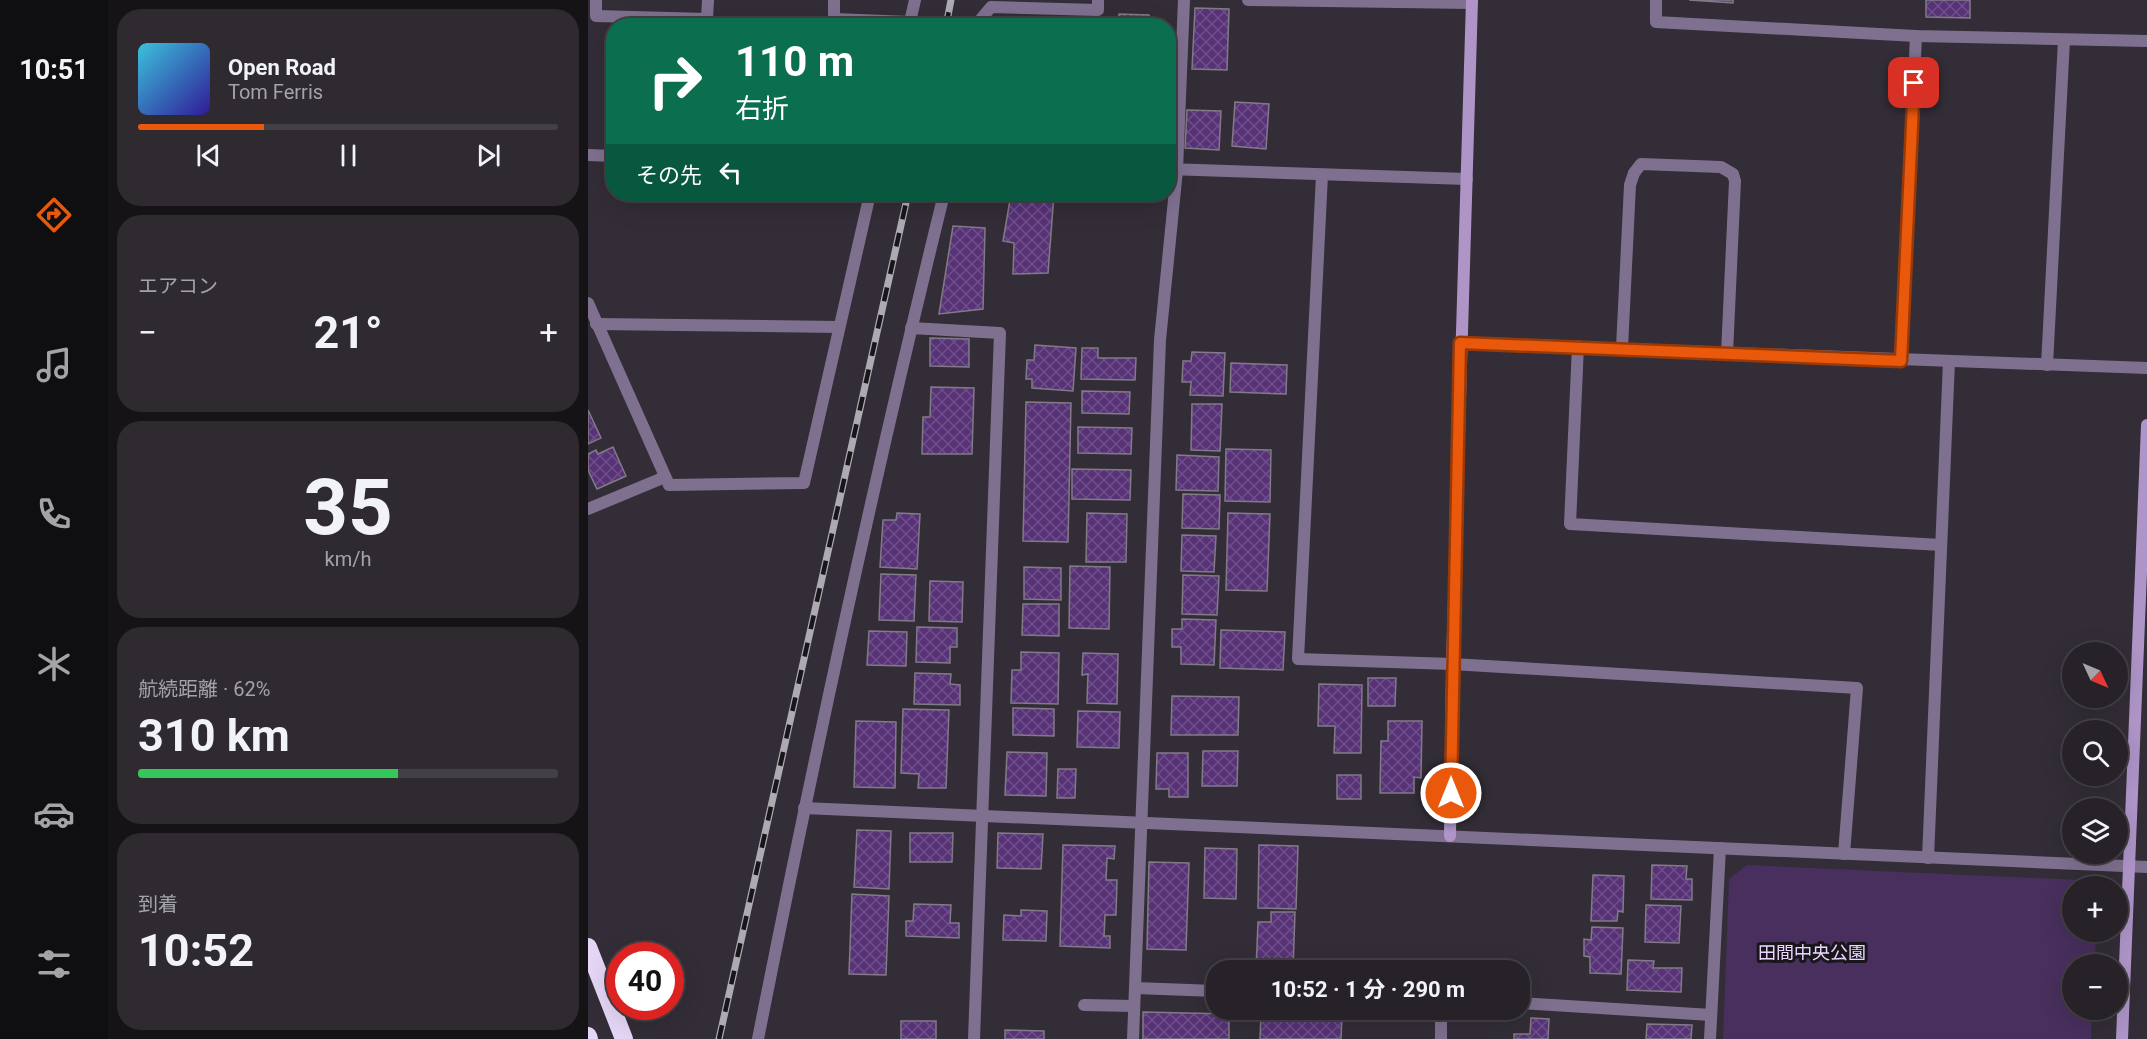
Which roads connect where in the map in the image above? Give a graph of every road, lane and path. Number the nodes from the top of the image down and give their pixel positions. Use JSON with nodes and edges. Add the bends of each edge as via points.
{"nodes":[{"id":1,"x":596,"y":0,"type":"edge"},
{"id":2,"x":708,"y":0,"type":"edge"},
{"id":3,"x":834,"y":0,"type":"edge"},
{"id":4,"x":915,"y":0,"type":"edge"},
{"id":5,"x":1098,"y":0,"type":"edge"},
{"id":6,"x":1184,"y":0,"type":"edge"},
{"id":7,"x":1248,"y":0,"type":"edge"},
{"id":8,"x":1656,"y":0,"type":"edge"},
{"id":9,"x":1472,"y":2,"type":"edge"},
{"id":10,"x":670,"y":18,"type":"edge"},
{"id":11,"x":707,"y":18,"type":"edge"},
{"id":12,"x":834,"y":18,"type":"edge"},
{"id":13,"x":911,"y":18,"type":"edge"},
{"id":14,"x":982,"y":18,"type":"edge"},
{"id":15,"x":1916,"y":36,"type":"junction"},
{"id":16,"x":2064,"y":40,"type":"junction"},
{"id":17,"x":2147,"y":41,"type":"edge"},
{"id":18,"x":1176,"y":124,"type":"edge"},
{"id":19,"x":588,"y":155,"type":"edge"},
{"id":20,"x":606,"y":156,"type":"edge"},
{"id":21,"x":1176,"y":170,"type":"edge"},
{"id":22,"x":1322,"y":176,"type":"junction"},
{"id":23,"x":1467,"y":179,"type":"junction"},
{"id":24,"x":868,"y":201,"type":"edge"},
{"id":25,"x":942,"y":201,"type":"edge"},
{"id":26,"x":1171,"y":201,"type":"edge"},
{"id":27,"x":588,"y":303,"type":"edge"},
{"id":28,"x":596,"y":324,"type":"junction"},
{"id":29,"x":838,"y":327,"type":"junction"},
{"id":30,"x":911,"y":328,"type":"junction"},
{"id":31,"x":1460,"y":343,"type":"junction"},
{"id":32,"x":1578,"y":346,"type":"junction"},
{"id":33,"x":1622,"y":348,"type":"junction"},
{"id":34,"x":1727,"y":353,"type":"junction"},
{"id":35,"x":1901,"y":361,"type":"junction"},
{"id":36,"x":1949,"y":361,"type":"junction"},
{"id":37,"x":2047,"y":365,"type":"junction"},
{"id":38,"x":2147,"y":368,"type":"edge"},
{"id":39,"x":2147,"y":425,"type":"edge"},
{"id":40,"x":665,"y":477,"type":"junction"},
{"id":41,"x":588,"y":509,"type":"edge"},
{"id":42,"x":1941,"y":545,"type":"junction"},
{"id":43,"x":1452,"y":664,"type":"junction"},
{"id":44,"x":804,"y":808,"type":"junction"},
{"id":45,"x":982,"y":818,"type":"junction"},
{"id":46,"x":1142,"y":824,"type":"junction"},
{"id":47,"x":1450,"y":836,"type":"junction"},
{"id":48,"x":1720,"y":848,"type":"junction"},
{"id":49,"x":1844,"y":854,"type":"junction"},
{"id":50,"x":1928,"y":858,"type":"junction"},
{"id":51,"x":2129,"y":867,"type":"junction"},
{"id":52,"x":2147,"y":867,"type":"edge"},
{"id":53,"x":588,"y":947,"type":"edge"},
{"id":54,"x":1135,"y":988,"type":"junction"},
{"id":55,"x":1206,"y":991,"type":"edge"},
{"id":56,"x":1530,"y":1004,"type":"edge"},
{"id":57,"x":1084,"y":1005,"type":"dead end"},
{"id":58,"x":1134,"y":1006,"type":"junction"},
{"id":59,"x":1712,"y":1015,"type":"junction"},
{"id":60,"x":1441,"y":1020,"type":"edge"},
{"id":61,"x":624,"y":1039,"type":"edge"},
{"id":62,"x":758,"y":1039,"type":"edge"},
{"id":63,"x":974,"y":1039,"type":"edge"},
{"id":64,"x":1133,"y":1039,"type":"edge"},
{"id":65,"x":1441,"y":1039,"type":"edge"},
{"id":66,"x":1710,"y":1039,"type":"edge"},
{"id":67,"x":2122,"y":1039,"type":"edge"}],
"edges":[{"from":1,"to":10,"type":"street","via":[[596,16]]},
{"from":2,"to":11,"type":"street"},
{"from":3,"to":12,"type":"street"},
{"from":4,"to":13,"type":"street"},
{"from":5,"to":14,"type":"street","via":[[1098,10],[991,7]]},
{"from":6,"to":18,"type":"street"},
{"from":7,"to":9,"type":"street"},
{"from":8,"to":15,"type":"street","via":[[1656,22]]},
{"from":9,"to":23,"type":"street"},
{"from":15,"to":16,"type":"street"},
{"from":15,"to":35,"type":"street"},
{"from":16,"to":17,"type":"street"},
{"from":16,"to":37,"type":"street"},
{"from":19,"to":20,"type":"street"},
{"from":21,"to":22,"type":"street"},
{"from":22,"to":23,"type":"street"},
{"from":22,"to":43,"type":"street","via":[[1298,659]]},
{"from":23,"to":31,"type":"street"},
{"from":24,"to":29,"type":"street"},
{"from":25,"to":30,"type":"street"},
{"from":26,"to":46,"type":"street","via":[[1160,340]]},
{"from":27,"to":28,"type":"street"},
{"from":28,"to":29,"type":"street"},
{"from":28,"to":40,"type":"street"},
{"from":29,"to":40,"type":"street","via":[[804,483],[669,485]]},
{"from":30,"to":44,"type":"street"},
{"from":30,"to":45,"type":"street","via":[[1000,333]]},
{"from":31,"to":32,"type":"street"},
{"from":31,"to":43,"type":"street"},
{"from":32,"to":33,"type":"street"},
{"from":32,"to":42,"type":"street","via":[[1570,524]]},
{"from":33,"to":34,"type":"street"},
{"from":33,"to":34,"type":"street","via":[[1630,185],[1634,173],[1641,164],[1722,167],[1736,181]]},
{"from":34,"to":35,"type":"street"},
{"from":35,"to":36,"type":"street"},
{"from":36,"to":37,"type":"street"},
{"from":36,"to":42,"type":"street"},
{"from":37,"to":38,"type":"street"},
{"from":39,"to":51,"type":"street"},
{"from":40,"to":41,"type":"street"},
{"from":42,"to":50,"type":"street"},
{"from":43,"to":47,"type":"street"},
{"from":43,"to":49,"type":"street","via":[[1857,688]]},
{"from":44,"to":45,"type":"street"},
{"from":44,"to":62,"type":"street"},
{"from":45,"to":46,"type":"street"},
{"from":45,"to":63,"type":"street"},
{"from":46,"to":47,"type":"street"},
{"from":46,"to":54,"type":"street"},
{"from":47,"to":48,"type":"street"},
{"from":48,"to":49,"type":"street"},
{"from":48,"to":59,"type":"street"},
{"from":49,"to":50,"type":"street"},
{"from":50,"to":51,"type":"street"},
{"from":51,"to":52,"type":"street"},
{"from":51,"to":67,"type":"street"},
{"from":53,"to":61,"type":"highway"},
{"from":54,"to":55,"type":"street"},
{"from":54,"to":58,"type":"street"},
{"from":56,"to":59,"type":"street"},
{"from":57,"to":58,"type":"street"},
{"from":58,"to":64,"type":"street"},
{"from":59,"to":66,"type":"street"},
{"from":60,"to":65,"type":"street"}]}
